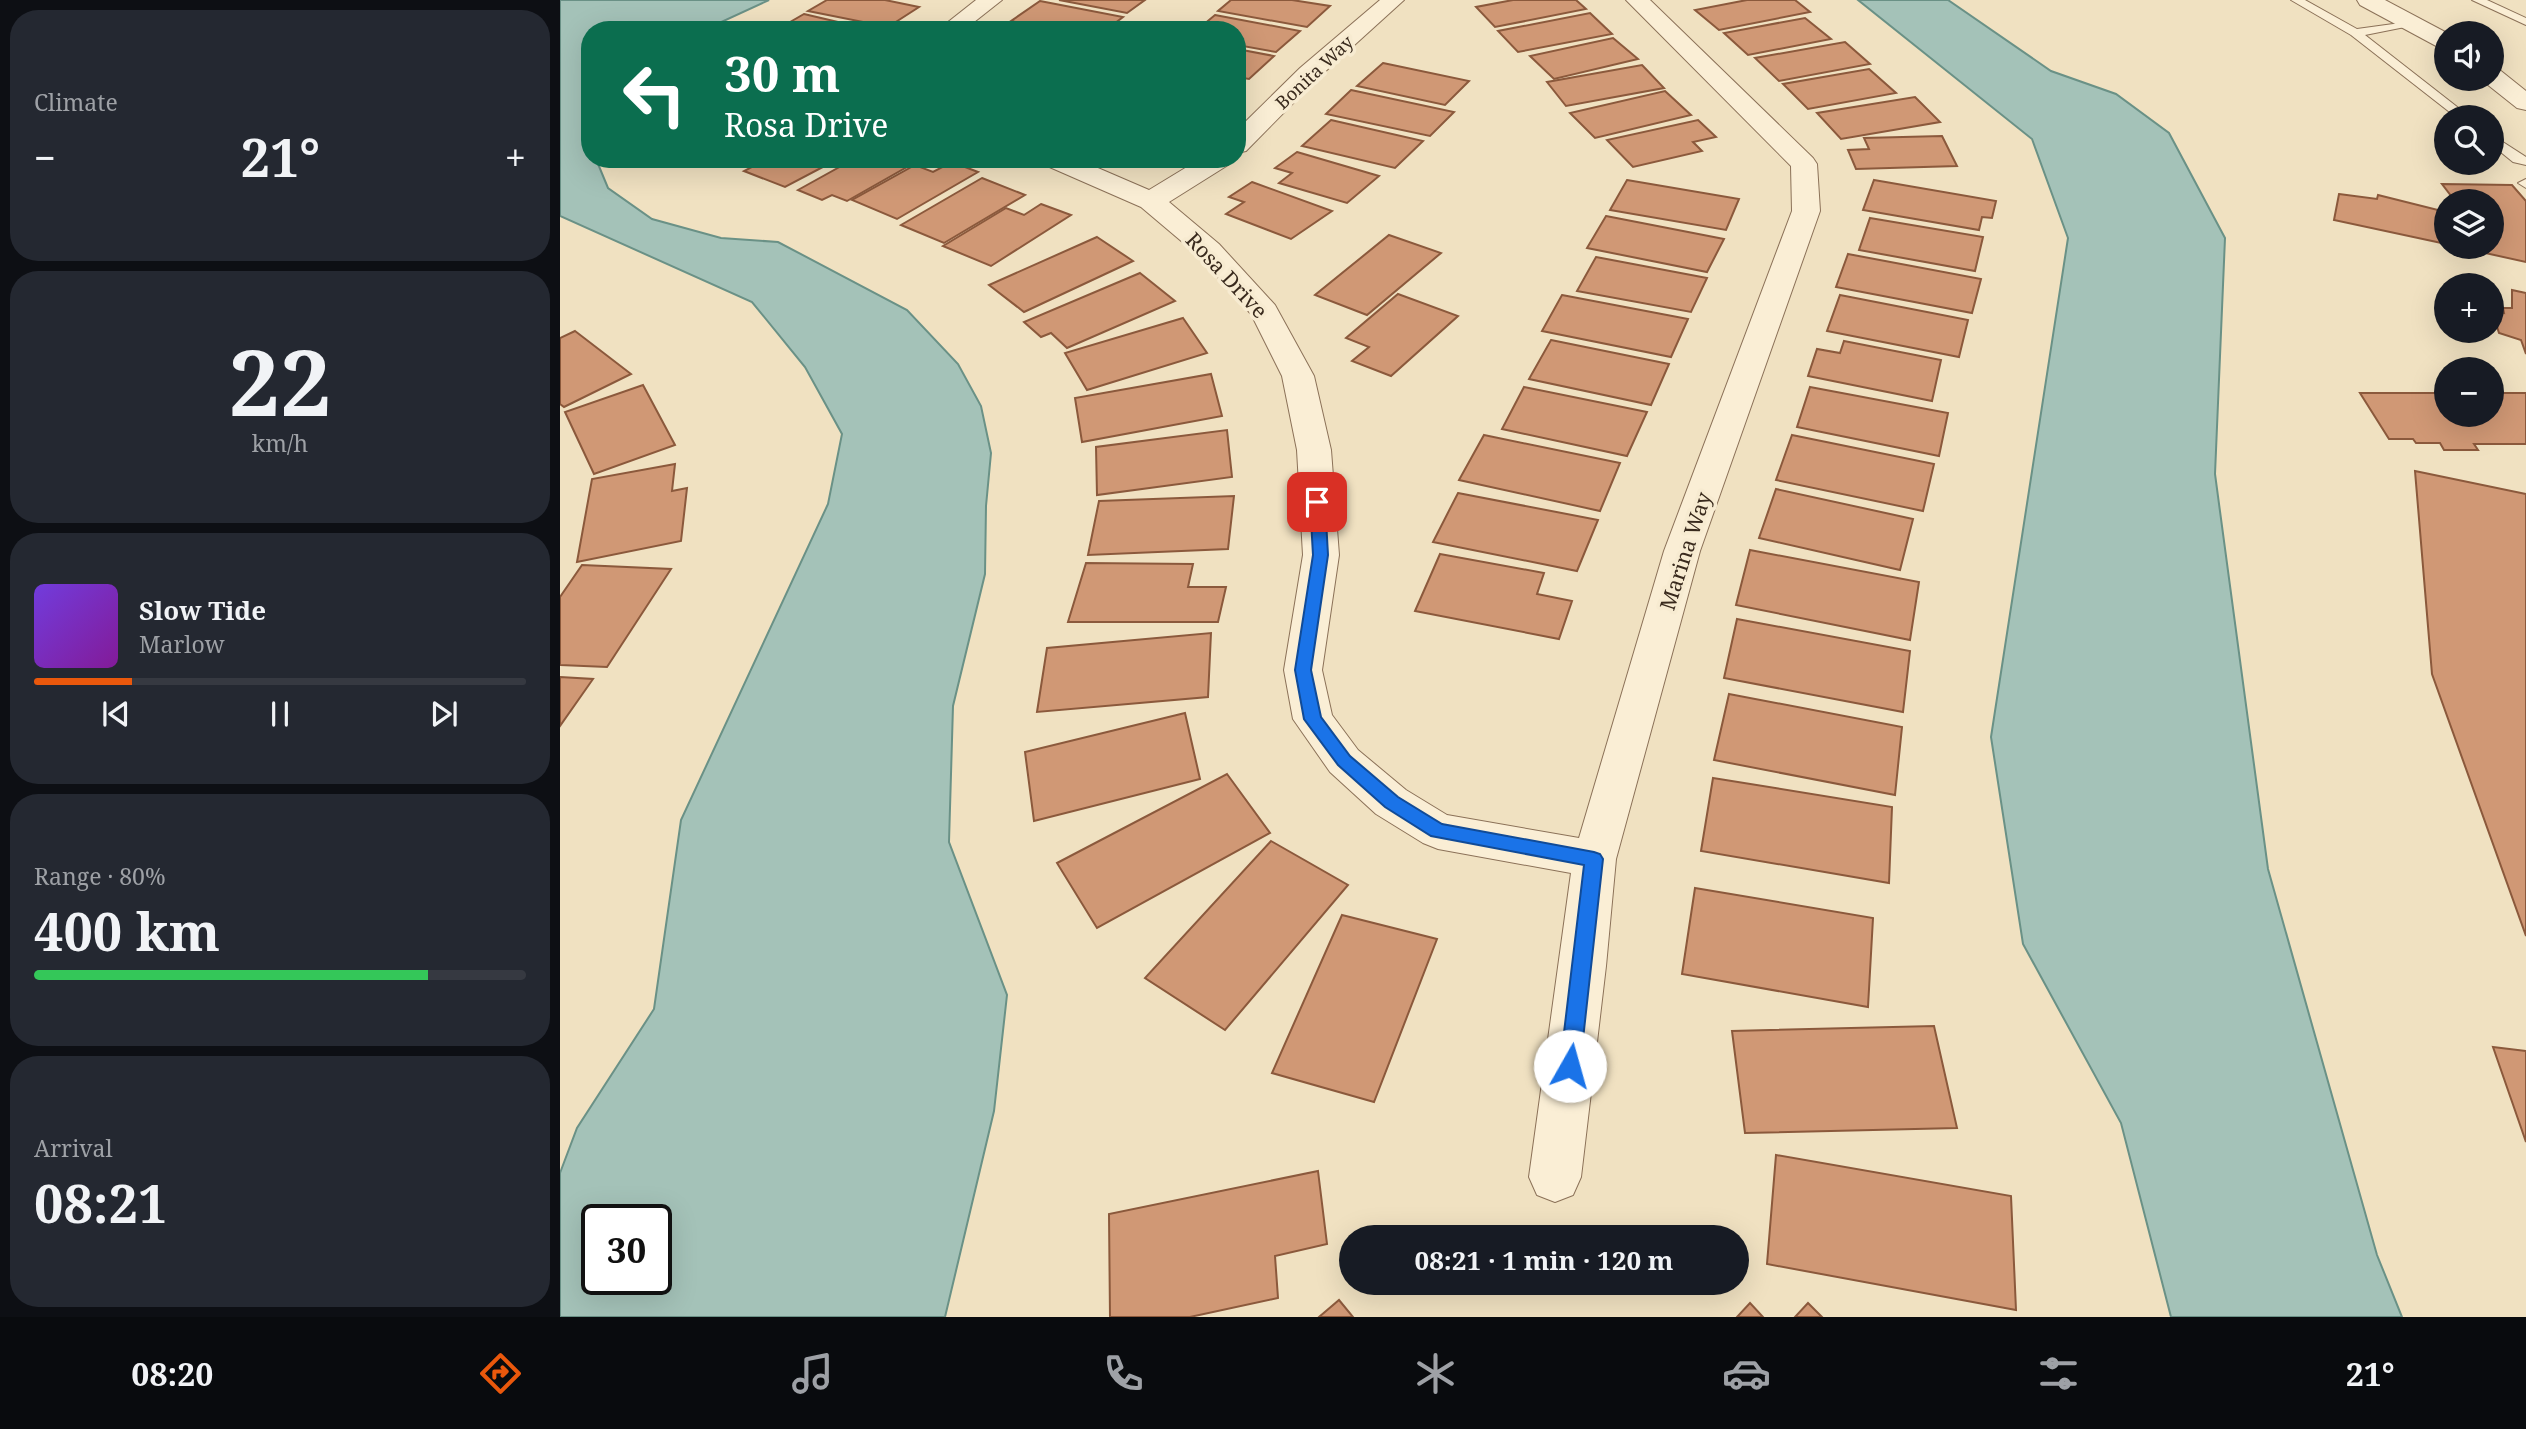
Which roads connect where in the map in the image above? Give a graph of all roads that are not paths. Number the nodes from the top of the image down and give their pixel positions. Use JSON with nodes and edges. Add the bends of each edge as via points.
{"nodes":[{"id":1,"x":991,"y":0,"type":"edge"},
{"id":2,"x":1393,"y":0,"type":"edge"},
{"id":3,"x":1637,"y":0,"type":"edge"},
{"id":4,"x":2297,"y":0,"type":"edge"},
{"id":5,"x":2368,"y":0,"type":"edge"},
{"id":6,"x":2478,"y":0,"type":"edge"},
{"id":7,"x":962,"y":21,"type":"edge"},
{"id":8,"x":2526,"y":22,"type":"edge"},
{"id":9,"x":2411,"y":23,"type":"junction"},
{"id":10,"x":2355,"y":33,"type":"junction"},
{"id":11,"x":2434,"y":35,"type":"edge"},
{"id":12,"x":2504,"y":86,"type":"edge"},
{"id":13,"x":2526,"y":103,"type":"edge"},
{"id":14,"x":2448,"y":105,"type":"edge"},
{"id":15,"x":1246,"y":136,"type":"edge"},
{"id":16,"x":2504,"y":148,"type":"edge"},
{"id":17,"x":2526,"y":161,"type":"edge"},
{"id":18,"x":1075,"y":168,"type":"edge"},
{"id":19,"x":1204,"y":168,"type":"edge"},
{"id":20,"x":1151,"y":201,"type":"junction"},
{"id":21,"x":1594,"y":859,"type":"junction"},
{"id":22,"x":1555,"y":1177,"type":"dead end"}],
"edges":[{"from":1,"to":7,"type":"street"},
{"from":2,"to":15,"type":"street","name":"Bonita Way"},
{"from":3,"to":21,"type":"street","name":"Marina Way","via":[[1804,164],[1806,211],[1682,551]]},
{"from":4,"to":10,"type":"lane"},
{"from":5,"to":9,"type":"street"},
{"from":6,"to":8,"type":"lane"},
{"from":9,"to":10,"type":"lane"},
{"from":9,"to":11,"type":"street"},
{"from":10,"to":14,"type":"lane"},
{"from":12,"to":13,"type":"street"},
{"from":16,"to":17,"type":"lane"},
{"from":18,"to":20,"type":"street","name":"Rosa Drive"},
{"from":19,"to":20,"type":"street"},
{"from":20,"to":21,"type":"street","name":"Rosa Drive","via":[[1209,250],[1264,311],[1298,376],[1314,450],[1321,555],[1303,670],[1313,719],[1344,761],[1391,802],[1438,831]]},
{"from":21,"to":22,"type":"street","name":"Marina Way"}]}
